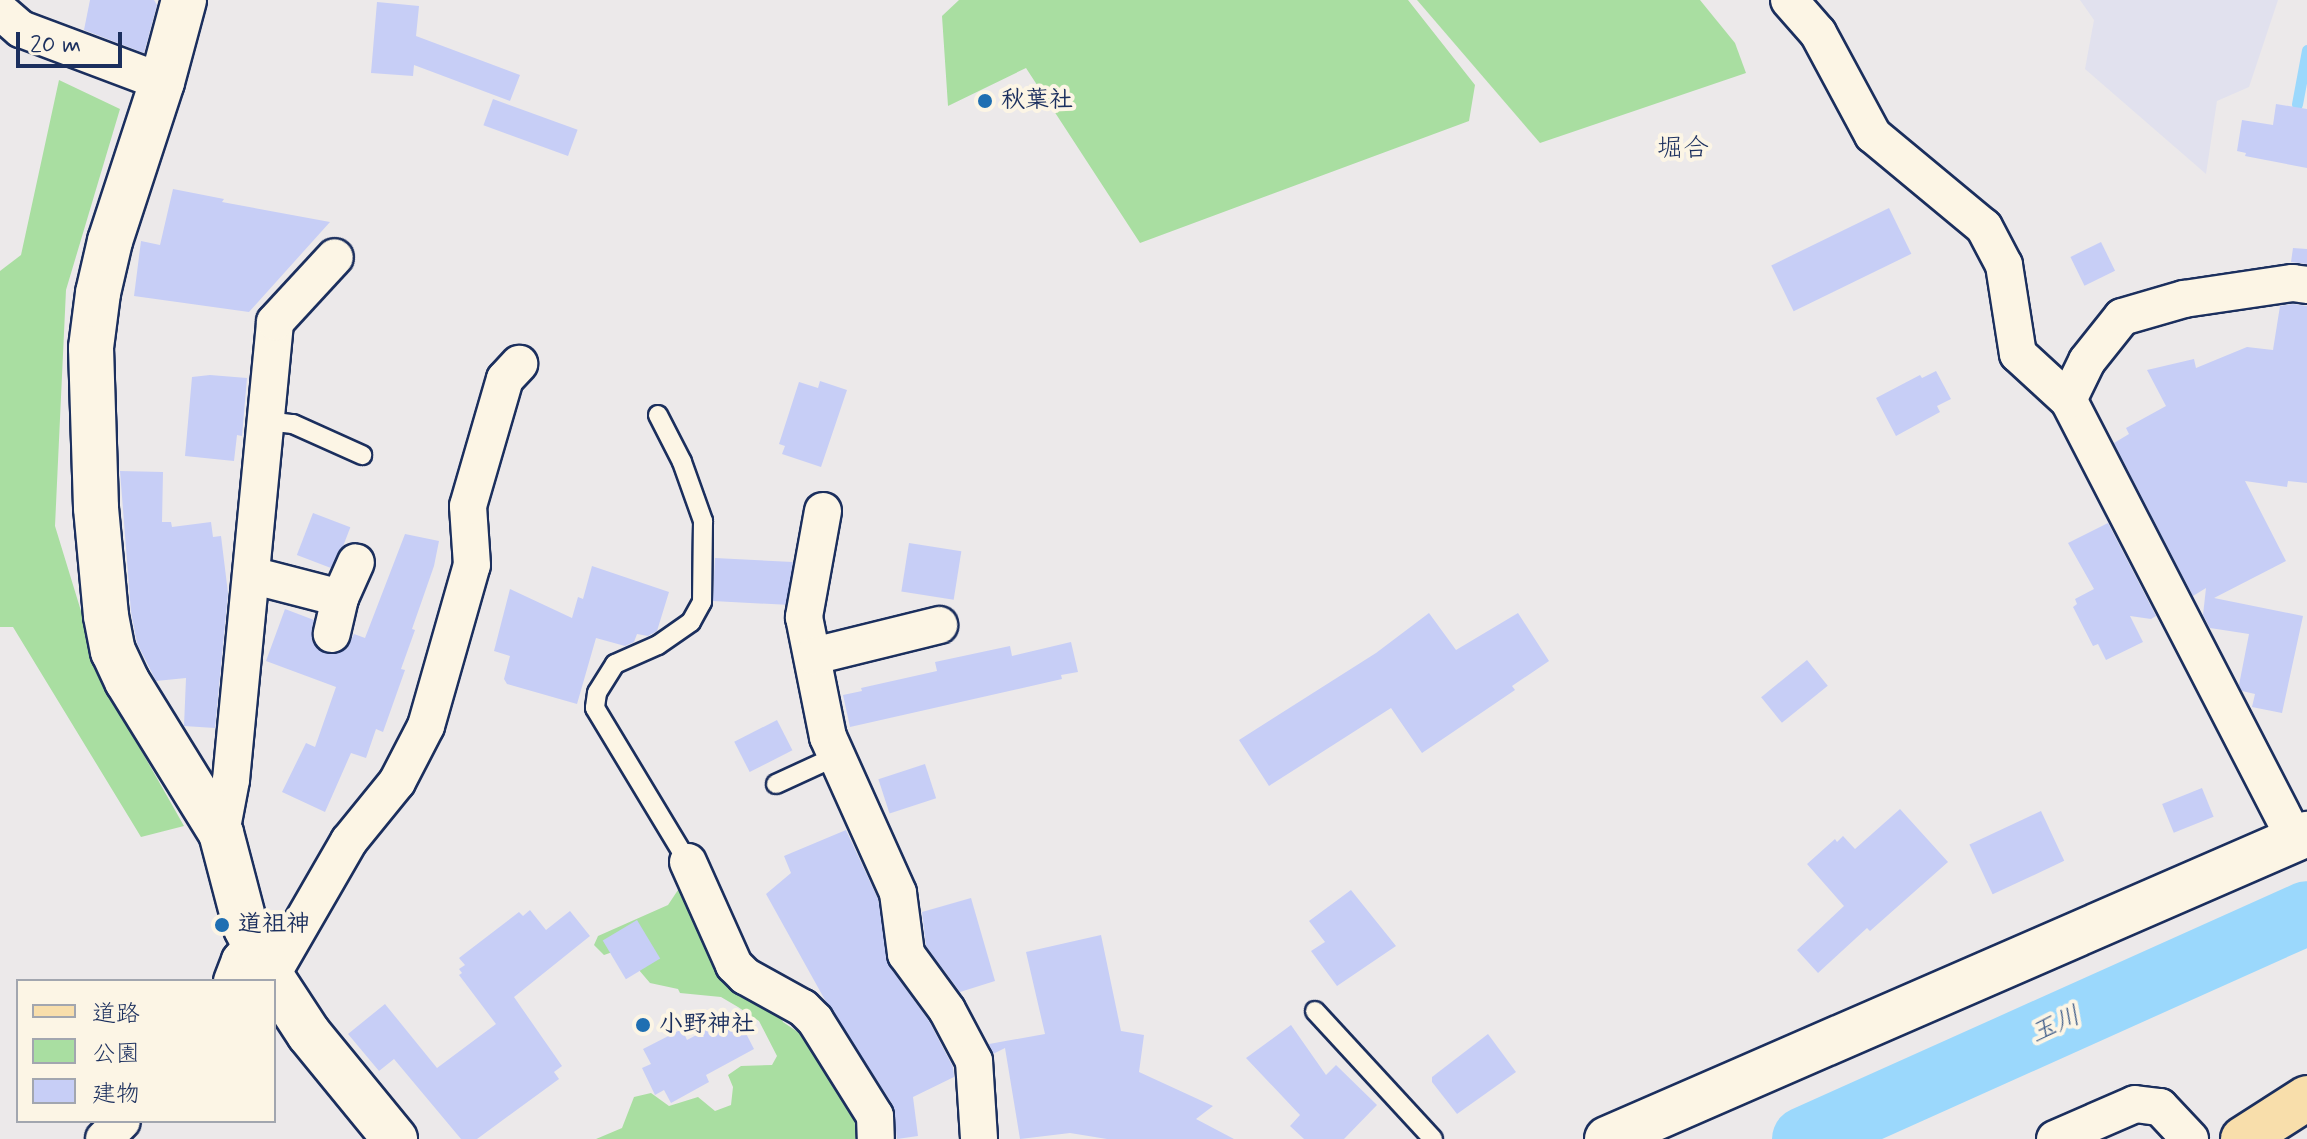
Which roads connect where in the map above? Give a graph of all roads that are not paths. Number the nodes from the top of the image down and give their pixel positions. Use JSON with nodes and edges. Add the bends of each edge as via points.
{"nodes":[{"id":1,"x":184,"y":0,"type":"edge"},
{"id":2,"x":1789,"y":0,"type":"edge"},
{"id":3,"x":0,"y":11,"type":"edge"},
{"id":4,"x":162,"y":82,"type":"junction"},
{"id":5,"x":335,"y":257,"type":"dead end"},
{"id":6,"x":2307,"y":285,"type":"edge"},
{"id":7,"x":519,"y":364,"type":"dead end"},
{"id":8,"x":2068,"y":400,"type":"junction"},
{"id":9,"x":658,"y":415,"type":"dead end"},
{"id":10,"x":267,"y":421,"type":"junction"},
{"id":11,"x":362,"y":455,"type":"dead end"},
{"id":12,"x":823,"y":511,"type":"dead end"},
{"id":13,"x":356,"y":562,"type":"dead end"},
{"id":14,"x":251,"y":575,"type":"junction"},
{"id":15,"x":340,"y":598,"type":"junction"},
{"id":16,"x":939,"y":625,"type":"dead end"},
{"id":17,"x":332,"y":634,"type":"dead end"},
{"id":18,"x":814,"y":656,"type":"junction"},
{"id":19,"x":837,"y":756,"type":"junction"},
{"id":20,"x":776,"y":784,"type":"dead end"},
{"id":21,"x":221,"y":833,"type":"junction"},
{"id":22,"x":2301,"y":836,"type":"edge"},
{"id":23,"x":688,"y":862,"type":"joint"},
{"id":24,"x":252,"y":967,"type":"edge"},
{"id":25,"x":276,"y":995,"type":"edge"},
{"id":26,"x":1315,"y":1011,"type":"dead end"},
{"id":27,"x":2307,"y":1098,"type":"edge"},
{"id":28,"x":120,"y":1123,"type":"edge"},
{"id":29,"x":104,"y":1139,"type":"edge"},
{"id":30,"x":395,"y":1139,"type":"edge"},
{"id":31,"x":876,"y":1139,"type":"edge"},
{"id":32,"x":979,"y":1139,"type":"edge"},
{"id":33,"x":1433,"y":1139,"type":"edge"},
{"id":34,"x":1607,"y":1139,"type":"edge"},
{"id":35,"x":2055,"y":1139,"type":"edge"},
{"id":36,"x":2190,"y":1139,"type":"edge"},
{"id":37,"x":2243,"y":1139,"type":"edge"}],
"edges":[{"from":1,"to":4,"type":"street"},
{"from":2,"to":8,"type":"street","via":[[1818,33],[1873,135],[1984,227],[2004,265],[2018,354]]},
{"from":3,"to":4,"type":"street","via":[[28,33]]},
{"from":4,"to":21,"type":"street","via":[[98,293],[91,348],[96,508],[113,651]]},
{"from":5,"to":10,"type":"street","via":[[275,322]]},
{"from":6,"to":8,"type":"street","via":[[2184,299],[2122,317],[2087,361]]},
{"from":7,"to":24,"type":"street","via":[[505,379],[468,506],[472,565],[426,726],[397,782]]},
{"from":8,"to":22,"type":"street"},
{"from":9,"to":23,"type":"lane","via":[[703,521],[702,602],[691,622],[658,645],[615,664],[597,693],[595,708]]},
{"from":10,"to":11,"type":"lane","via":[[293,424]]},
{"from":10,"to":14,"type":"street"},
{"from":12,"to":18,"type":"street","via":[[804,617]]},
{"from":13,"to":15,"type":"street"},
{"from":14,"to":15,"type":"street"},
{"from":14,"to":21,"type":"street"},
{"from":15,"to":17,"type":"street"},
{"from":16,"to":18,"type":"street"},
{"from":18,"to":19,"type":"street","via":[[828,737]]},
{"from":19,"to":20,"type":"lane"},
{"from":19,"to":32,"type":"street","via":[[898,893],[906,954],[947,1010],[974,1061]]},
{"from":21,"to":24,"type":"street"},
{"from":22,"to":34,"type":"street"},
{"from":23,"to":31,"type":"street","via":[[734,965],[815,1020],[875,1116]]},
{"from":25,"to":30,"type":"street"},
{"from":26,"to":33,"type":"lane"},
{"from":27,"to":37,"type":"main road"},
{"from":28,"to":29,"type":"street"},
{"from":35,"to":36,"type":"street","via":[[2135,1104],[2160,1107]]}]}
